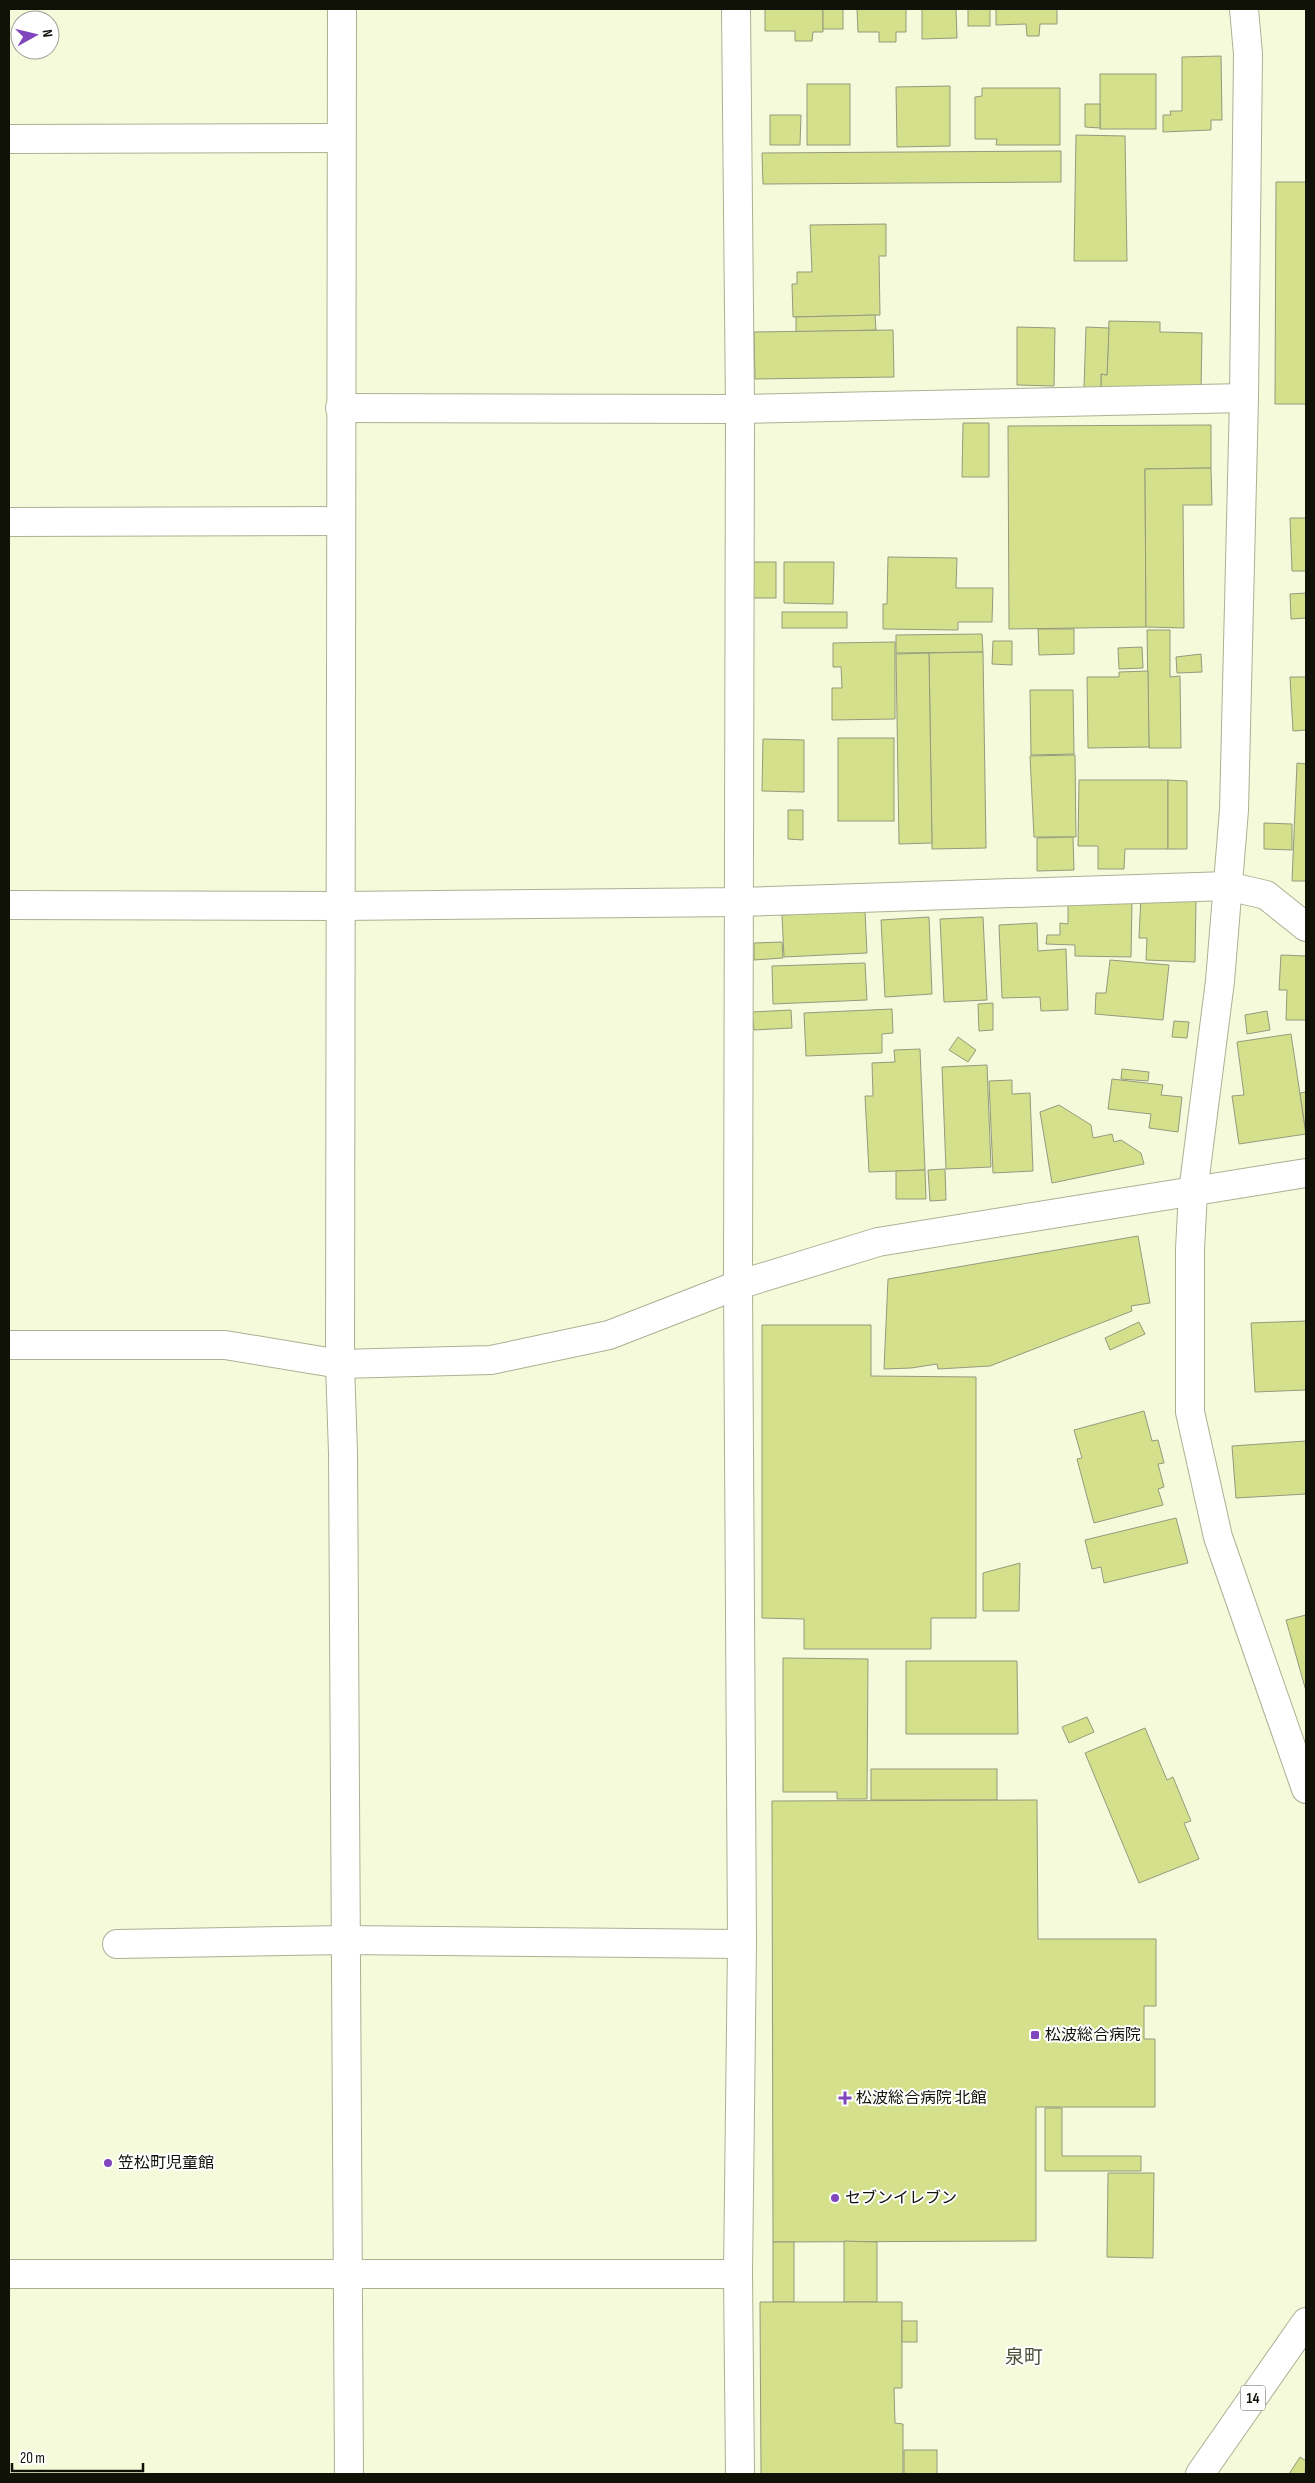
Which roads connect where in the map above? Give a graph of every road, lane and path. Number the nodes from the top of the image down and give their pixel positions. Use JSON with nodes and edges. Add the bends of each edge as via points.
{"nodes":[{"id":1,"x":342,"y":9,"type":"edge"},
{"id":2,"x":736,"y":9,"type":"edge"},
{"id":3,"x":1244,"y":9,"type":"edge"},
{"id":4,"x":341,"y":138,"type":"junction"},
{"id":5,"x":9,"y":139,"type":"edge"},
{"id":6,"x":1244,"y":398,"type":"junction"},
{"id":7,"x":340,"y":408,"type":"junction"},
{"id":8,"x":740,"y":409,"type":"junction"},
{"id":9,"x":341,"y":521,"type":"junction"},
{"id":10,"x":9,"y":522,"type":"edge"},
{"id":11,"x":1227,"y":886,"type":"junction"},
{"id":12,"x":739,"y":902,"type":"junction"},
{"id":13,"x":9,"y":906,"type":"edge"},
{"id":14,"x":340,"y":906,"type":"junction"},
{"id":15,"x":1306,"y":927,"type":"edge"},
{"id":16,"x":1306,"y":1173,"type":"edge"},
{"id":17,"x":1194,"y":1192,"type":"junction"},
{"id":18,"x":738,"y":1285,"type":"junction"},
{"id":19,"x":9,"y":1345,"type":"edge"},
{"id":20,"x":340,"y":1364,"type":"junction"},
{"id":21,"x":1306,"y":1789,"type":"edge"},
{"id":22,"x":346,"y":1940,"type":"junction"},
{"id":23,"x":117,"y":1944,"type":"dead end"},
{"id":24,"x":742,"y":1944,"type":"junction"},
{"id":25,"x":348,"y":2272,"type":"junction"},
{"id":26,"x":9,"y":2274,"type":"edge"},
{"id":27,"x":738,"y":2274,"type":"junction"},
{"id":28,"x":1306,"y":2322,"type":"edge"},
{"id":29,"x":349,"y":2474,"type":"edge"},
{"id":30,"x":740,"y":2474,"type":"edge"},
{"id":31,"x":1200,"y":2474,"type":"edge"}],
"edges":[{"from":1,"to":4,"type":"street"},
{"from":2,"to":8,"type":"street"},
{"from":3,"to":6,"type":"street","via":[[1248,54]]},
{"from":4,"to":5,"type":"street"},
{"from":4,"to":7,"type":"street"},
{"from":6,"to":8,"type":"street"},
{"from":6,"to":11,"type":"street","via":[[1234,810]]},
{"from":7,"to":8,"type":"street"},
{"from":7,"to":9,"type":"street"},
{"from":8,"to":12,"type":"street"},
{"from":9,"to":10,"type":"street"},
{"from":9,"to":14,"type":"street"},
{"from":11,"to":12,"type":"street"},
{"from":11,"to":15,"type":"street","via":[[1266,896]]},
{"from":11,"to":17,"type":"street","via":[[1220,981]]},
{"from":12,"to":14,"type":"street"},
{"from":12,"to":18,"type":"street"},
{"from":13,"to":14,"type":"street"},
{"from":14,"to":20,"type":"street"},
{"from":16,"to":17,"type":"street"},
{"from":17,"to":18,"type":"street","via":[[878,1242]]},
{"from":17,"to":21,"type":"street","via":[[1190,1248],[1190,1412],[1218,1537]]},
{"from":18,"to":20,"type":"street","via":[[609,1335],[491,1360]]},
{"from":18,"to":24,"type":"street"},
{"from":19,"to":20,"type":"street","via":[[225,1345]]},
{"from":20,"to":22,"type":"street"},
{"from":22,"to":23,"type":"street"},
{"from":22,"to":24,"type":"street"},
{"from":22,"to":25,"type":"street"},
{"from":24,"to":27,"type":"street"},
{"from":25,"to":26,"type":"street"},
{"from":25,"to":27,"type":"street"},
{"from":25,"to":29,"type":"street"},
{"from":27,"to":30,"type":"street"},
{"from":28,"to":31,"type":"street","number":"14"}]}
